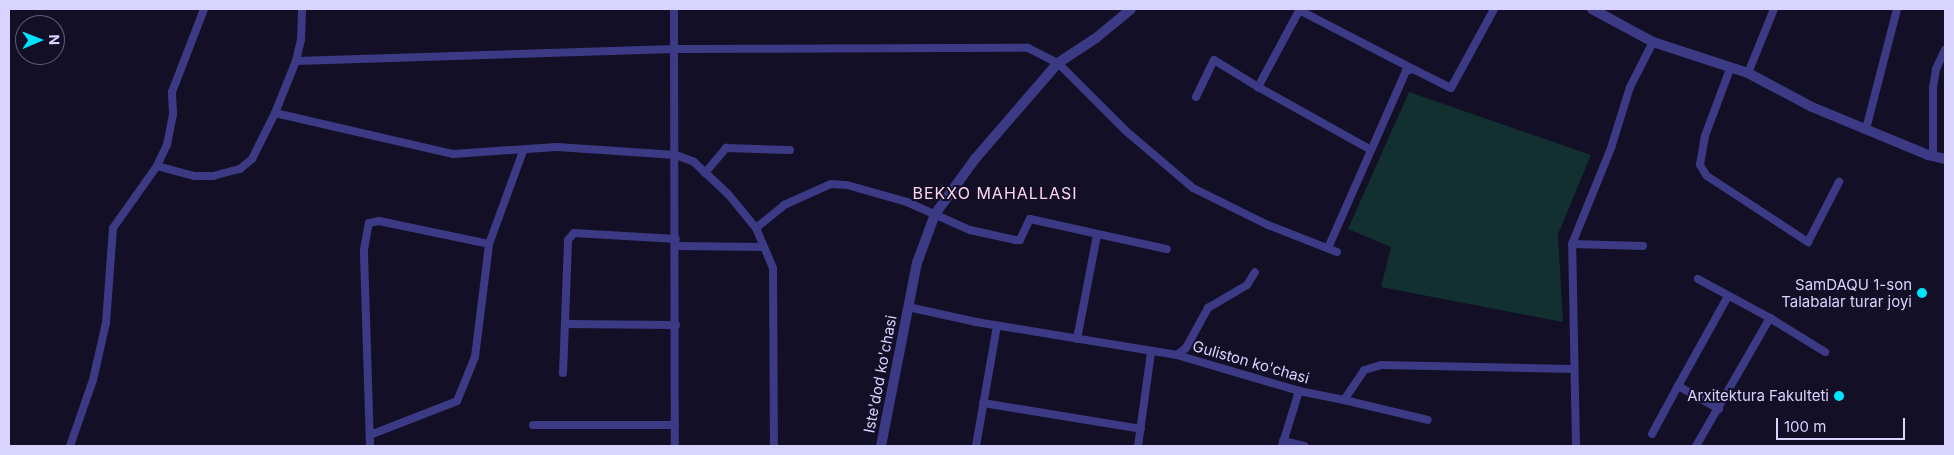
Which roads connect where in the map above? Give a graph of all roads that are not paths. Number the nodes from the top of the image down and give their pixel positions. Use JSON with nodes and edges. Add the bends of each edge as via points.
{"nodes":[{"id":1,"x":204,"y":9,"type":"edge"},
{"id":2,"x":302,"y":9,"type":"edge"},
{"id":3,"x":674,"y":9,"type":"edge"},
{"id":4,"x":1131,"y":9,"type":"edge"},
{"id":5,"x":1300,"y":9,"type":"edge"},
{"id":6,"x":1494,"y":9,"type":"edge"},
{"id":7,"x":1592,"y":9,"type":"edge"},
{"id":8,"x":1774,"y":9,"type":"edge"},
{"id":9,"x":1895,"y":10,"type":"edge"},
{"id":10,"x":1653,"y":42,"type":"junction"},
{"id":11,"x":675,"y":49,"type":"junction"},
{"id":12,"x":1945,"y":50,"type":"edge"},
{"id":13,"x":296,"y":61,"type":"junction"},
{"id":14,"x":1058,"y":63,"type":"junction"},
{"id":15,"x":1413,"y":69,"type":"junction"},
{"id":16,"x":1730,"y":69,"type":"junction"},
{"id":17,"x":1748,"y":73,"type":"junction"},
{"id":18,"x":1258,"y":87,"type":"junction"},
{"id":19,"x":1196,"y":96,"type":"dead end"},
{"id":20,"x":276,"y":113,"type":"junction"},
{"id":21,"x":1866,"y":129,"type":"junction"},
{"id":22,"x":790,"y":150,"type":"dead end"},
{"id":23,"x":1371,"y":150,"type":"junction"},
{"id":24,"x":523,"y":151,"type":"junction"},
{"id":25,"x":676,"y":155,"type":"junction"},
{"id":26,"x":1933,"y":157,"type":"junction"},
{"id":27,"x":1945,"y":159,"type":"edge"},
{"id":28,"x":157,"y":166,"type":"junction"},
{"id":29,"x":705,"y":173,"type":"junction"},
{"id":30,"x":1839,"y":182,"type":"dead end"},
{"id":31,"x":935,"y":214,"type":"junction"},
{"id":32,"x":756,"y":228,"type":"junction"},
{"id":33,"x":1097,"y":235,"type":"junction"},
{"id":34,"x":676,"y":242,"type":"junction"},
{"id":35,"x":489,"y":244,"type":"junction"},
{"id":36,"x":1572,"y":244,"type":"junction"},
{"id":37,"x":1643,"y":246,"type":"dead end"},
{"id":38,"x":763,"y":247,"type":"junction"},
{"id":39,"x":1328,"y":248,"type":"junction"},
{"id":40,"x":1167,"y":249,"type":"dead end"},
{"id":41,"x":1337,"y":252,"type":"dead end"},
{"id":42,"x":1255,"y":272,"type":"dead end"},
{"id":43,"x":1698,"y":280,"type":"dead end"},
{"id":44,"x":1728,"y":296,"type":"junction"},
{"id":45,"x":908,"y":307,"type":"junction"},
{"id":46,"x":1770,"y":318,"type":"junction"},
{"id":47,"x":565,"y":324,"type":"junction"},
{"id":48,"x":676,"y":325,"type":"junction"},
{"id":49,"x":996,"y":326,"type":"junction"},
{"id":50,"x":1077,"y":339,"type":"junction"},
{"id":51,"x":1150,"y":352,"type":"junction"},
{"id":52,"x":1826,"y":352,"type":"dead end"},
{"id":53,"x":1177,"y":355,"type":"junction"},
{"id":54,"x":1574,"y":369,"type":"junction"},
{"id":55,"x":563,"y":373,"type":"dead end"},
{"id":56,"x":1678,"y":386,"type":"junction"},
{"id":57,"x":1298,"y":391,"type":"junction"},
{"id":58,"x":1344,"y":400,"type":"junction"},
{"id":59,"x":983,"y":403,"type":"junction"},
{"id":60,"x":1719,"y":408,"type":"junction"},
{"id":61,"x":1428,"y":420,"type":"dead end"},
{"id":62,"x":534,"y":425,"type":"dead end"},
{"id":63,"x":675,"y":425,"type":"junction"},
{"id":64,"x":1141,"y":429,"type":"junction"},
{"id":65,"x":1652,"y":434,"type":"dead end"},
{"id":66,"x":370,"y":435,"type":"junction"},
{"id":67,"x":1283,"y":444,"type":"edge"},
{"id":68,"x":70,"y":446,"type":"edge"},
{"id":69,"x":370,"y":446,"type":"edge"},
{"id":70,"x":675,"y":446,"type":"edge"},
{"id":71,"x":774,"y":446,"type":"edge"},
{"id":72,"x":881,"y":446,"type":"edge"},
{"id":73,"x":976,"y":446,"type":"edge"},
{"id":74,"x":1138,"y":446,"type":"edge"},
{"id":75,"x":1304,"y":446,"type":"edge"},
{"id":76,"x":1576,"y":446,"type":"edge"},
{"id":77,"x":1696,"y":446,"type":"edge"}],
"edges":[{"from":1,"to":28,"type":"street","via":[[172,92],[173,114],[167,145]]},
{"from":2,"to":13,"type":"street"},
{"from":3,"to":11,"type":"street"},
{"from":4,"to":14,"type":"street","name":"Iste'dod ko'chasi"},
{"from":5,"to":15,"type":"street"},
{"from":5,"to":18,"type":"street"},
{"from":6,"to":15,"type":"street","via":[[1451,88]]},
{"from":7,"to":10,"type":"street"},
{"from":8,"to":17,"type":"street"},
{"from":9,"to":21,"type":"street"},
{"from":10,"to":16,"type":"street"},
{"from":10,"to":36,"type":"street","via":[[1630,86],[1612,148]]},
{"from":11,"to":13,"type":"street"},
{"from":11,"to":14,"type":"street","via":[[1028,48]]},
{"from":11,"to":25,"type":"street"},
{"from":12,"to":26,"type":"street","via":[[1936,69],[1933,88]]},
{"from":13,"to":20,"type":"street"},
{"from":14,"to":31,"type":"street","name":"Iste'dod ko'chasi","via":[[975,159]]},
{"from":14,"to":39,"type":"street","via":[[1126,131],[1194,188],[1268,224]]},
{"from":15,"to":23,"type":"street","via":[[1406,71]]},
{"from":16,"to":17,"type":"street"},
{"from":16,"to":30,"type":"street","via":[[1705,136],[1700,165],[1707,176],[1808,242]]},
{"from":17,"to":21,"type":"street","via":[[1812,107]]},
{"from":18,"to":19,"type":"street","via":[[1214,60]]},
{"from":18,"to":23,"type":"street"},
{"from":20,"to":24,"type":"street","via":[[453,154]]},
{"from":20,"to":28,"type":"street","via":[[252,159],[240,169],[204,176]]},
{"from":21,"to":26,"type":"street"},
{"from":22,"to":29,"type":"street","via":[[726,148]]},
{"from":23,"to":39,"type":"street"},
{"from":24,"to":25,"type":"street","via":[[557,147]]},
{"from":24,"to":35,"type":"street"},
{"from":25,"to":29,"type":"street","via":[[694,162]]},
{"from":25,"to":34,"type":"street"},
{"from":26,"to":27,"type":"street"},
{"from":28,"to":68,"type":"street","via":[[113,228],[106,323],[93,380]]},
{"from":29,"to":32,"type":"street"},
{"from":31,"to":32,"type":"street","via":[[847,185],[831,184],[784,205]]},
{"from":31,"to":33,"type":"street","via":[[970,230],[1015,240],[1020,240],[1030,219]]},
{"from":31,"to":45,"type":"street","name":"Iste'dod ko'chasi","via":[[917,262]]},
{"from":32,"to":38,"type":"street"},
{"from":33,"to":40,"type":"street"},
{"from":33,"to":50,"type":"street"},
{"from":34,"to":38,"type":"street"},
{"from":34,"to":47,"type":"street","via":[[574,233],[568,240]]},
{"from":34,"to":48,"type":"street"},
{"from":35,"to":66,"type":"street","via":[[475,357],[457,401]]},
{"from":35,"to":66,"type":"street","via":[[379,221],[369,223],[364,250]]},
{"from":36,"to":37,"type":"street"},
{"from":36,"to":54,"type":"street"},
{"from":38,"to":71,"type":"street","via":[[773,268]]},
{"from":39,"to":41,"type":"street"},
{"from":42,"to":53,"type":"street","via":[[1247,285],[1208,308],[1186,348]]},
{"from":43,"to":44,"type":"street"},
{"from":44,"to":46,"type":"street"},
{"from":44,"to":56,"type":"street"},
{"from":45,"to":49,"type":"street","name":"Guliston ko'chasi"},
{"from":45,"to":72,"type":"street","name":"Iste'dod ko'chasi"},
{"from":46,"to":52,"type":"street"},
{"from":46,"to":60,"type":"street"},
{"from":47,"to":48,"type":"street"},
{"from":47,"to":55,"type":"street"},
{"from":48,"to":63,"type":"street"},
{"from":49,"to":50,"type":"street","name":"Guliston ko'chasi"},
{"from":49,"to":59,"type":"street"},
{"from":50,"to":51,"type":"street","name":"Guliston ko'chasi"},
{"from":51,"to":53,"type":"street","name":"Guliston ko'chasi"},
{"from":51,"to":64,"type":"street"},
{"from":53,"to":57,"type":"street","name":"Guliston ko'chasi"},
{"from":54,"to":58,"type":"street","via":[[1381,365],[1364,370]]},
{"from":54,"to":76,"type":"street"},
{"from":56,"to":60,"type":"street"},
{"from":56,"to":65,"type":"street"},
{"from":57,"to":58,"type":"street","name":"Guliston ko'chasi"},
{"from":57,"to":67,"type":"street"},
{"from":58,"to":61,"type":"street","name":"Guliston ko'chasi"},
{"from":59,"to":64,"type":"street"},
{"from":59,"to":73,"type":"street"},
{"from":60,"to":77,"type":"street"},
{"from":62,"to":63,"type":"street"},
{"from":63,"to":70,"type":"street"},
{"from":64,"to":74,"type":"street"},
{"from":66,"to":69,"type":"street"},
{"from":67,"to":75,"type":"street"}]}
